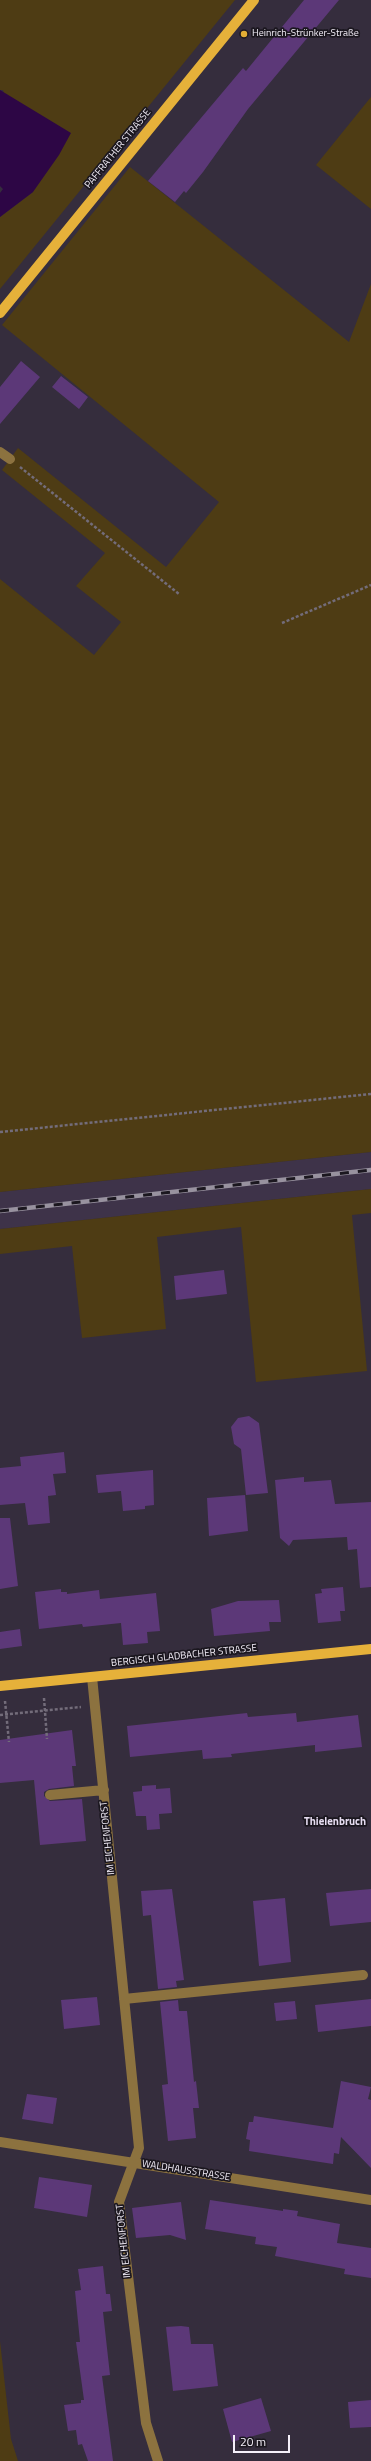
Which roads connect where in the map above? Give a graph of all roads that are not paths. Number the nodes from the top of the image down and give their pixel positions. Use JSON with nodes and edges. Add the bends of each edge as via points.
{"nodes":[{"id":1,"x":254,"y":0,"type":"edge"},
{"id":2,"x":0,"y":313,"type":"edge"},
{"id":3,"x":0,"y":452,"type":"edge"},
{"id":4,"x":10,"y":459,"type":"road end"},
{"id":5,"x":371,"y":1649,"type":"edge"},
{"id":6,"x":92,"y":1677,"type":"junction"},
{"id":7,"x":0,"y":1686,"type":"edge"},
{"id":8,"x":104,"y":1790,"type":"junction"},
{"id":9,"x":50,"y":1795,"type":"dead end"},
{"id":10,"x":364,"y":1975,"type":"dead end"},
{"id":11,"x":124,"y":1999,"type":"junction"},
{"id":12,"x":0,"y":2142,"type":"edge"},
{"id":13,"x":135,"y":2163,"type":"junction"},
{"id":14,"x":371,"y":2200,"type":"edge"},
{"id":15,"x":158,"y":2461,"type":"edge"}],
"edges":[{"from":1,"to":2,"type":"main road","name":"PAFFRATHER STRASSE"},
{"from":3,"to":4,"type":"street"},
{"from":5,"to":6,"type":"main road","name":"BERGISCH GLADBACHER STRASSE"},
{"from":6,"to":7,"type":"main road","name":"BERGISCH GLADBACHER STRASSE"},
{"from":6,"to":8,"type":"street","name":"IM EICHENFORST"},
{"from":8,"to":9,"type":"street"},
{"from":8,"to":11,"type":"street","name":"IM EICHENFORST"},
{"from":10,"to":11,"type":"street"},
{"from":11,"to":13,"type":"street","name":"IM EICHENFORST","via":[[139,2148]]},
{"from":12,"to":13,"type":"street","name":"WALDHAUSSTRASSE"},
{"from":13,"to":14,"type":"street","name":"WALDHAUSSTRASSE"},
{"from":13,"to":15,"type":"street","name":"IM EICHENFORST","via":[[119,2202],[146,2423]]}]}
